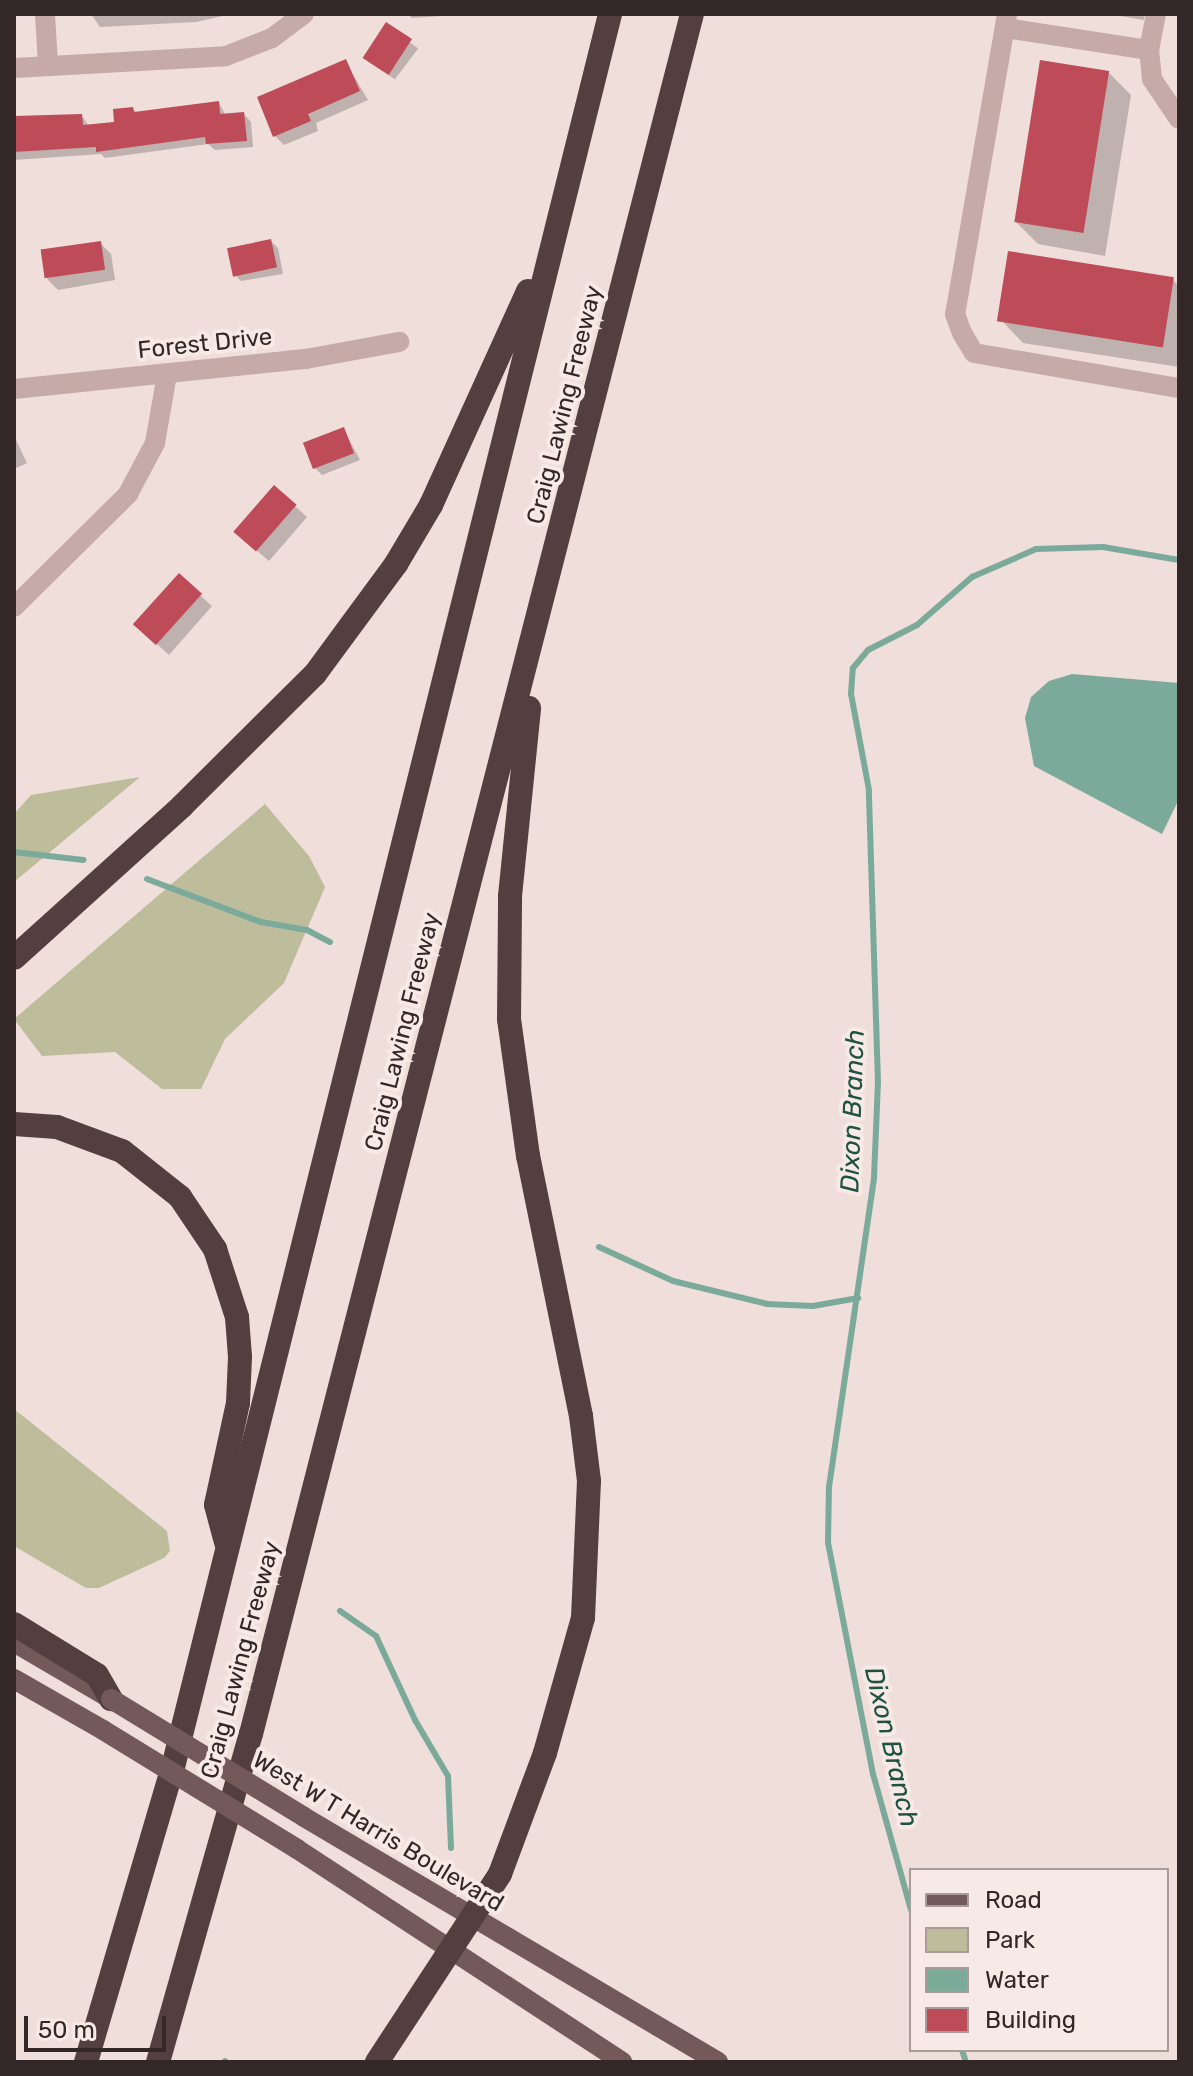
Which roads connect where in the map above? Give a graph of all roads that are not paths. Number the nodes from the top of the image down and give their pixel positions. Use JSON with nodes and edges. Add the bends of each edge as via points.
{"nodes":[{"id":1,"x":45,"y":14,"type":"edge"},
{"id":2,"x":304,"y":14,"type":"edge"},
{"id":3,"x":610,"y":14,"type":"edge"},
{"id":4,"x":692,"y":14,"type":"edge"},
{"id":5,"x":1156,"y":14,"type":"edge"},
{"id":6,"x":1006,"y":21,"type":"edge"},
{"id":7,"x":1149,"y":50,"type":"junction"},
{"id":8,"x":48,"y":65,"type":"junction"},
{"id":9,"x":14,"y":68,"type":"edge"},
{"id":10,"x":1179,"y":119,"type":"edge"},
{"id":11,"x":558,"y":219,"type":"junction"},
{"id":12,"x":399,"y":342,"type":"dead end"},
{"id":13,"x":167,"y":374,"type":"junction"},
{"id":14,"x":1179,"y":388,"type":"edge"},
{"id":15,"x":14,"y":389,"type":"edge"},
{"id":16,"x":14,"y":607,"type":"edge"},
{"id":17,"x":540,"y":618,"type":"junction"},
{"id":18,"x":14,"y":958,"type":"edge"},
{"id":19,"x":14,"y":1124,"type":"edge"},
{"id":20,"x":227,"y":1546,"type":"junction"},
{"id":21,"x":14,"y":1624,"type":"edge"},
{"id":22,"x":14,"y":1642,"type":"edge"},
{"id":23,"x":14,"y":1679,"type":"edge"},
{"id":24,"x":111,"y":1699,"type":"junction"},
{"id":25,"x":468,"y":1918,"type":"junction"},
{"id":26,"x":447,"y":1951,"type":"junction"},
{"id":27,"x":86,"y":2062,"type":"edge"},
{"id":28,"x":158,"y":2062,"type":"edge"},
{"id":29,"x":377,"y":2062,"type":"edge"},
{"id":30,"x":623,"y":2062,"type":"edge"},
{"id":31,"x":718,"y":2062,"type":"edge"}],
"edges":[{"from":1,"to":8,"type":"street"},
{"from":2,"to":8,"type":"street","via":[[272,38],[226,56]]},
{"from":3,"to":11,"type":"highway","name":"Craig Lawing Freeway"},
{"from":4,"to":17,"type":"highway","name":"Craig Lawing Freeway"},
{"from":5,"to":7,"type":"street"},
{"from":6,"to":7,"type":"street"},
{"from":6,"to":14,"type":"street","via":[[955,314],[962,333],[974,353]]},
{"from":7,"to":10,"type":"street","via":[[1152,79]]},
{"from":8,"to":9,"type":"street"},
{"from":11,"to":18,"type":"highway","via":[[451,466],[396,564],[359,616],[315,674],[257,734]]},
{"from":11,"to":20,"type":"highway","name":"Craig Lawing Freeway"},
{"from":12,"to":13,"type":"street","name":"Forest Drive","via":[[306,359]]},
{"from":13,"to":15,"type":"street","name":"Forest Drive"},
{"from":13,"to":16,"type":"street","via":[[155,443],[128,494]]},
{"from":17,"to":25,"type":"highway","via":[[510,896],[509,1019],[525,1142],[581,1416],[589,1481],[589,1547],[583,1618],[545,1753],[500,1874]]},
{"from":17,"to":28,"type":"highway","name":"Craig Lawing Freeway","via":[[251,1734]]},
{"from":19,"to":20,"type":"highway","via":[[57,1127],[122,1151],[180,1197],[215,1249],[237,1317],[240,1357],[238,1403],[216,1505]]},
{"from":20,"to":27,"type":"highway","name":"Craig Lawing Freeway","via":[[173,1767]]},
{"from":21,"to":24,"type":"highway","via":[[97,1675]]},
{"from":22,"to":24,"type":"main road","name":"West W T Harris Boulevard"},
{"from":23,"to":26,"type":"main road","bridge":true,"via":[[297,1849]]},
{"from":24,"to":25,"type":"main road","name":"West W T Harris Boulevard","bridge":true},
{"from":25,"to":26,"type":"highway"},
{"from":25,"to":31,"type":"main road","name":"West W T Harris Boulevard"},
{"from":26,"to":29,"type":"highway"},
{"from":26,"to":30,"type":"main road"}]}
